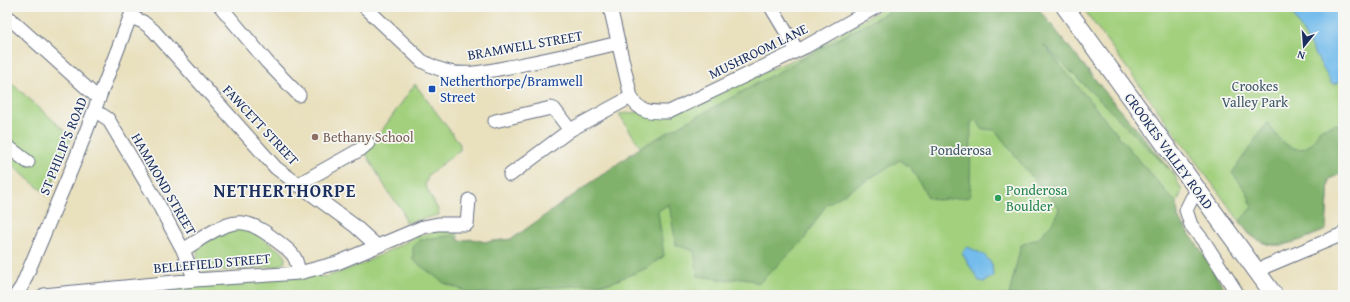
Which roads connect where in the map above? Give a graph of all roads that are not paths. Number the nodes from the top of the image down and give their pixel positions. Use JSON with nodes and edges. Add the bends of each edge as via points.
{"nodes":[{"id":1,"x":221,"y":7,"type":"edge"},
{"id":2,"x":365,"y":7,"type":"edge"},
{"id":3,"x":610,"y":7,"type":"edge"},
{"id":4,"x":771,"y":7,"type":"edge"},
{"id":5,"x":876,"y":7,"type":"edge"},
{"id":6,"x":1065,"y":7,"type":"edge"},
{"id":7,"x":133,"y":12,"type":"edge"},
{"id":8,"x":7,"y":16,"type":"edge"},
{"id":9,"x":618,"y":43,"type":"junction"},
{"id":10,"x":797,"y":50,"type":"junction"},
{"id":11,"x":299,"y":95,"type":"dead end"},
{"id":12,"x":631,"y":97,"type":"junction"},
{"id":13,"x":99,"y":99,"type":"junction"},
{"id":14,"x":94,"y":112,"type":"junction"},
{"id":15,"x":495,"y":121,"type":"dead end"},
{"id":16,"x":570,"y":130,"type":"junction"},
{"id":17,"x":368,"y":143,"type":"dead end"},
{"id":18,"x":8,"y":149,"type":"edge"},
{"id":19,"x":28,"y":162,"type":"dead end"},
{"id":20,"x":510,"y":175,"type":"dead end"},
{"id":21,"x":297,"y":185,"type":"junction"},
{"id":22,"x":1199,"y":192,"type":"junction"},
{"id":23,"x":469,"y":200,"type":"dead end"},
{"id":24,"x":1343,"y":234,"type":"edge"},
{"id":25,"x":377,"y":246,"type":"junction"},
{"id":26,"x":184,"y":250,"type":"junction"},
{"id":27,"x":1255,"y":272,"type":"junction"},
{"id":28,"x":299,"y":273,"type":"junction"},
{"id":29,"x":195,"y":280,"type":"junction"},
{"id":30,"x":7,"y":288,"type":"edge"},
{"id":31,"x":16,"y":295,"type":"edge"},
{"id":32,"x":44,"y":295,"type":"edge"},
{"id":33,"x":1238,"y":295,"type":"edge"},
{"id":34,"x":1274,"y":295,"type":"edge"}],
"edges":[{"from":1,"to":11,"type":"street","via":[[267,62]]},
{"from":2,"to":9,"type":"street","name":"BRAMWELL STREET","via":[[422,61],[432,67],[451,72],[484,72]]},
{"from":3,"to":9,"type":"street"},
{"from":4,"to":10,"type":"street"},
{"from":5,"to":10,"type":"street","name":"MUSHROOM LANE"},
{"from":6,"to":22,"type":"street","name":"CROOKES VALLEY ROAD"},
{"from":7,"to":13,"type":"street","name":"ST PHILIP'S ROAD"},
{"from":7,"to":21,"type":"street","name":"FAWCETT STREET","via":[[153,30],[276,168]]},
{"from":8,"to":13,"type":"street"},
{"from":9,"to":12,"type":"street"},
{"from":10,"to":12,"type":"street","name":"MUSHROOM LANE","via":[[669,112],[640,109]]},
{"from":12,"to":16,"type":"street"},
{"from":13,"to":14,"type":"street","name":"ST PHILIP'S ROAD"},
{"from":14,"to":26,"type":"street","name":"HAMMOND STREET","via":[[108,119]]},
{"from":14,"to":31,"type":"street","name":"ST PHILIP'S ROAD","via":[[34,258]]},
{"from":15,"to":16,"type":"street","via":[[551,108]]},
{"from":16,"to":20,"type":"street"},
{"from":17,"to":21,"type":"street"},
{"from":18,"to":19,"type":"street"},
{"from":21,"to":25,"type":"street","name":"FAWCETT STREET","via":[[355,226]]},
{"from":22,"to":27,"type":"street","name":"CROOKES VALLEY ROAD"},
{"from":22,"to":33,"type":"street","via":[[1192,198],[1186,210],[1191,225],[1206,243]]},
{"from":23,"to":25,"type":"street","name":"BELLEFIELD STREET","via":[[467,224],[423,227]]},
{"from":24,"to":27,"type":"street"},
{"from":25,"to":28,"type":"street","name":"BELLEFIELD STREET","via":[[337,263]]},
{"from":26,"to":28,"type":"street","via":[[231,223],[246,223],[264,231],[294,254]]},
{"from":26,"to":29,"type":"street","name":"HAMMOND STREET"},
{"from":27,"to":34,"type":"street","name":"CROOKES VALLEY ROAD"},
{"from":28,"to":29,"type":"street","name":"BELLEFIELD STREET"},
{"from":29,"to":32,"type":"street","name":"BELLEFIELD STREET"},
{"from":30,"to":31,"type":"street"}]}
